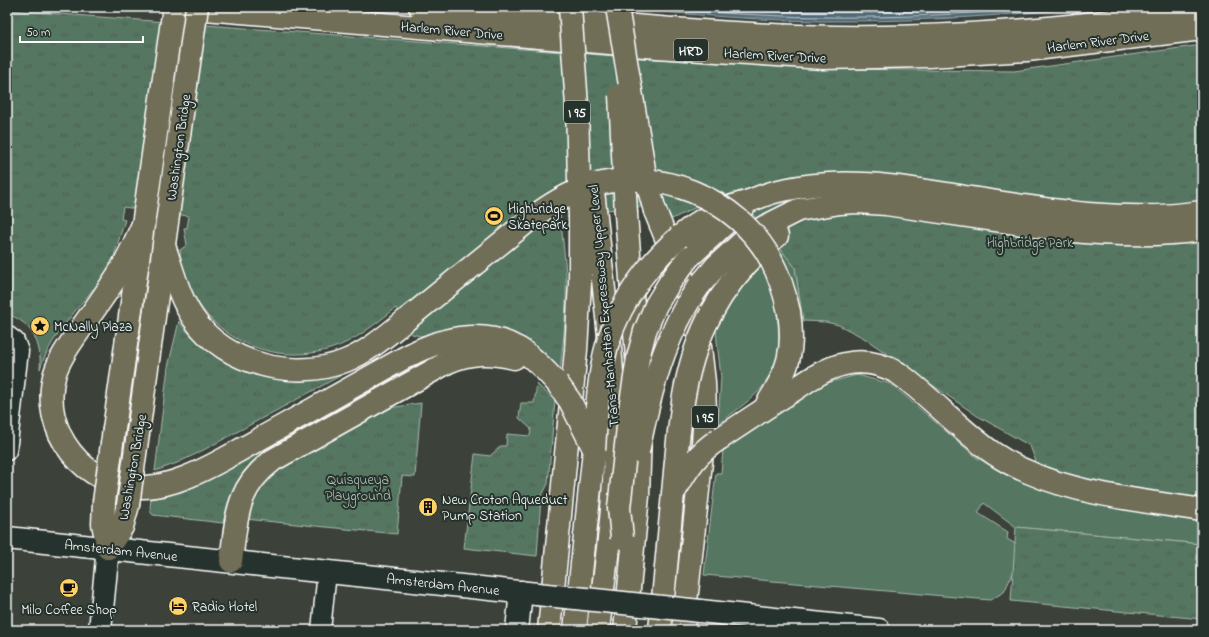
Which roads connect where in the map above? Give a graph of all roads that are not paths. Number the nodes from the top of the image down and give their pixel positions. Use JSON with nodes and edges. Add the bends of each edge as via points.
{"nodes":[{"id":1,"x":174,"y":7,"type":"edge"},
{"id":2,"x":180,"y":7,"type":"edge"},
{"id":3,"x":197,"y":7,"type":"edge"},
{"id":4,"x":420,"y":7,"type":"edge"},
{"id":5,"x":570,"y":7,"type":"edge"},
{"id":6,"x":616,"y":7,"type":"edge"},
{"id":7,"x":1202,"y":10,"type":"edge"},
{"id":8,"x":1202,"y":29,"type":"edge"},
{"id":9,"x":749,"y":201,"type":"junction"},
{"id":10,"x":1202,"y":212,"type":"edge"},
{"id":11,"x":588,"y":218,"type":"junction"},
{"id":12,"x":144,"y":222,"type":"junction"},
{"id":13,"x":1202,"y":230,"type":"edge"},
{"id":14,"x":769,"y":233,"type":"junction"},
{"id":15,"x":166,"y":236,"type":"junction"},
{"id":16,"x":7,"y":335,"type":"edge"},
{"id":17,"x":541,"y":367,"type":"junction"},
{"id":18,"x":763,"y":410,"type":"junction"},
{"id":19,"x":594,"y":450,"type":"junction"},
{"id":20,"x":7,"y":451,"type":"edge"},
{"id":21,"x":673,"y":493,"type":"junction"},
{"id":22,"x":1202,"y":510,"type":"edge"},
{"id":23,"x":7,"y":538,"type":"edge"},
{"id":24,"x":622,"y":538,"type":"junction"},
{"id":25,"x":108,"y":548,"type":"junction"},
{"id":26,"x":231,"y":561,"type":"junction"},
{"id":27,"x":327,"y":572,"type":"junction"},
{"id":28,"x":529,"y":593,"type":"junction"},
{"id":29,"x":615,"y":602,"type":"junction"},
{"id":30,"x":721,"y":622,"type":"edge"},
{"id":31,"x":100,"y":630,"type":"edge"},
{"id":32,"x":321,"y":630,"type":"edge"},
{"id":33,"x":517,"y":630,"type":"edge"},
{"id":34,"x":549,"y":630,"type":"edge"},
{"id":35,"x":575,"y":630,"type":"edge"},
{"id":36,"x":598,"y":630,"type":"edge"},
{"id":37,"x":625,"y":630,"type":"edge"},
{"id":38,"x":660,"y":630,"type":"edge"},
{"id":39,"x":683,"y":630,"type":"edge"},
{"id":40,"x":879,"y":630,"type":"edge"}],
"edges":[{"from":1,"to":12,"type":"main road","name":"Washington Bridge"},
{"from":2,"to":8,"type":"main road","name":"Harlem River Drive","number":"HRD","via":[[657,48],[823,58],[929,56],[1027,50]]},
{"from":3,"to":15,"type":"main road","name":"Washington Bridge","bridge":true},
{"from":4,"to":7,"type":"main road","name":"Harlem River Drive","number":"HRD","via":[[713,31],[838,37],[1006,31]]},
{"from":5,"to":11,"type":"main road","number":"I 95","bridge":true},
{"from":6,"to":37,"type":"main road","name":"Trans-Manhattan Expressway Upper Level","number":"I 95","bridge":true,"via":[[640,430],[638,496]]},
{"from":6,"to":39,"type":"main road","number":"I 95","bridge":true,"via":[[645,175],[655,211],[683,279],[691,306],[699,338],[704,382],[705,412]]},
{"from":9,"to":10,"type":"main road","via":[[794,187],[848,182],[905,187],[1096,215],[1154,217]]},
{"from":9,"to":19,"type":"main road","bridge":true,"via":[[713,214],[696,224],[659,256],[642,276],[613,329],[602,367]]},
{"from":9,"to":24,"type":"main road","bridge":true,"via":[[688,258],[656,305],[645,331],[630,409],[619,508]]},
{"from":11,"to":34,"type":"main road","number":"I 95","via":[[580,268],[578,331]]},
{"from":11,"to":36,"type":"main road","name":"Trans-Manhattan Expressway Upper Level","number":"I 95","via":[[613,378],[615,447],[613,501]]},
{"from":12,"to":17,"type":"main road","via":[[117,277],[63,354],[53,384],[54,414],[66,444],[82,464],[111,483],[128,487],[151,487],[197,472],[404,358],[427,346],[449,339],[482,338],[509,344],[525,353]]},
{"from":12,"to":25,"type":"main road","name":"Washington Bridge","bridge":true,"via":[[104,502],[103,524]]},
{"from":13,"to":14,"type":"main road","via":[[1157,235],[1111,234],[1064,230],[882,203],[857,202],[828,205],[783,231]]},
{"from":14,"to":21,"type":"main road","bridge":true,"via":[[720,299],[697,344],[685,384]]},
{"from":14,"to":24,"type":"main road","bridge":true,"via":[[747,238],[699,286],[686,306],[657,377],[638,450],[630,508]]},
{"from":15,"to":18,"type":"main road","bridge":true,"via":[[182,298],[205,333],[218,344],[251,361],[298,369],[314,368],[346,361],[366,350],[528,221],[566,196],[612,181],[653,181],[678,186],[709,199],[728,211],[755,236],[771,260],[781,282],[789,312],[791,342],[782,380]]},
{"from":15,"to":25,"type":"main road","name":"Washington Bridge","bridge":true,"via":[[128,505],[122,527]]},
{"from":16,"to":20,"type":"street","via":[[15,341],[19,351]]},
{"from":17,"to":19,"type":"main road","bridge":true,"via":[[570,401]]},
{"from":17,"to":26,"type":"main road","via":[[498,354],[472,354],[455,359],[273,460],[255,476],[244,493],[238,511]]},
{"from":18,"to":21,"type":"main road","bridge":true,"via":[[705,449],[695,459]]},
{"from":18,"to":22,"type":"main road","via":[[833,367],[849,363],[877,365],[902,376],[984,446],[1025,470],[1089,491]]},
{"from":19,"to":35,"type":"main road"},
{"from":21,"to":38,"type":"main road"},
{"from":23,"to":25,"type":"main road","name":"Amsterdam Avenue"},
{"from":24,"to":29,"type":"main road"},
{"from":25,"to":26,"type":"main road","name":"Amsterdam Avenue"},
{"from":25,"to":31,"type":"main road"},
{"from":26,"to":27,"type":"main road","name":"Amsterdam Avenue"},
{"from":27,"to":28,"type":"main road","name":"Amsterdam Avenue"},
{"from":27,"to":32,"type":"street"},
{"from":28,"to":29,"type":"main road","name":"Amsterdam Avenue","bridge":true},
{"from":28,"to":33,"type":"main road"},
{"from":29,"to":30,"type":"main road","name":"Amsterdam Avenue","bridge":true,"via":[[700,611]]},
{"from":30,"to":40,"type":"main road","name":"Amsterdam Avenue"}]}
